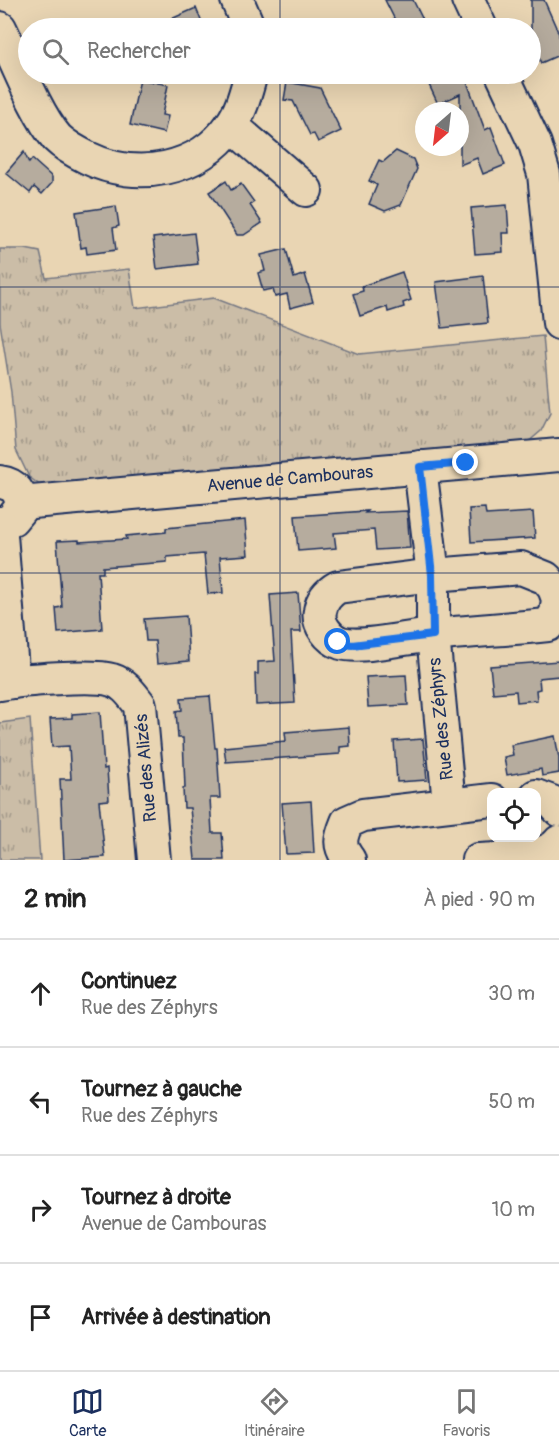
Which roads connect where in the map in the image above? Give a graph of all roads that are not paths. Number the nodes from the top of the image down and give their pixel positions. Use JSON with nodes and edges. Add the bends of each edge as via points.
{"nodes":[{"id":1,"x":237,"y":0,"type":"edge"},
{"id":2,"x":468,"y":0,"type":"edge"},
{"id":3,"x":245,"y":18,"type":"edge"},
{"id":4,"x":476,"y":18,"type":"edge"},
{"id":5,"x":0,"y":28,"type":"edge"},
{"id":6,"x":18,"y":66,"type":"edge"},
{"id":7,"x":27,"y":84,"type":"edge"},
{"id":8,"x":248,"y":84,"type":"edge"},
{"id":9,"x":507,"y":84,"type":"edge"},
{"id":10,"x":231,"y":125,"type":"junction"},
{"id":11,"x":306,"y":190,"type":"dead end"},
{"id":12,"x":559,"y":323,"type":"edge"},
{"id":13,"x":559,"y":455,"type":"edge"},
{"id":14,"x":420,"y":467,"type":"junction"},
{"id":15,"x":5,"y":508,"type":"edge"},
{"id":16,"x":432,"y":575,"type":"junction"},
{"id":17,"x":433,"y":635,"type":"junction"},
{"id":18,"x":7,"y":683,"type":"edge"},
{"id":19,"x":541,"y":798,"type":"edge"},
{"id":20,"x":487,"y":800,"type":"edge"},
{"id":21,"x":449,"y":804,"type":"junction"},
{"id":22,"x":559,"y":810,"type":"edge"},
{"id":23,"x":559,"y":842,"type":"edge"},
{"id":24,"x":154,"y":860,"type":"edge"},
{"id":25,"x":349,"y":860,"type":"edge"},
{"id":26,"x":478,"y":860,"type":"edge"}],
"edges":[{"from":1,"to":3,"type":"street"},
{"from":2,"to":4,"type":"street"},
{"from":5,"to":6,"type":"street"},
{"from":7,"to":10,"type":"street","via":[[45,122],[59,140],[80,154],[121,170],[172,167],[197,157]]},
{"from":8,"to":10,"type":"street"},
{"from":9,"to":12,"type":"street","via":[[536,144],[544,174]]},
{"from":10,"to":11,"type":"street"},
{"from":13,"to":14,"type":"street","name":"Avenue de Cambouras"},
{"from":14,"to":15,"type":"street","name":"Avenue de Cambouras"},
{"from":14,"to":16,"type":"street","name":"Rue des Zéphyrs"},
{"from":15,"to":18,"type":"street","name":"Rue des Alizés"},
{"from":16,"to":17,"type":"street","name":"Rue des Zéphyrs"},
{"from":16,"to":17,"type":"street","name":"Rue des Zéphyrs","via":[[338,586],[327,594],[319,612],[327,635],[352,645]]},
{"from":16,"to":17,"type":"street","name":"Rue des Zéphyrs","via":[[520,568],[546,578],[558,599],[556,614],[548,625]]},
{"from":17,"to":21,"type":"street","name":"Rue des Zéphyrs"},
{"from":18,"to":24,"type":"street","name":"Rue des Alizés","via":[[111,680],[125,687],[140,705]]},
{"from":19,"to":22,"type":"street"},
{"from":20,"to":21,"type":"street","name":"Rue des Zéphyrs"},
{"from":21,"to":25,"type":"street","name":"Rue des Zéphyrs","via":[[363,814],[346,822],[341,848]]},
{"from":23,"to":26,"type":"street","via":[[541,854]]}]}
